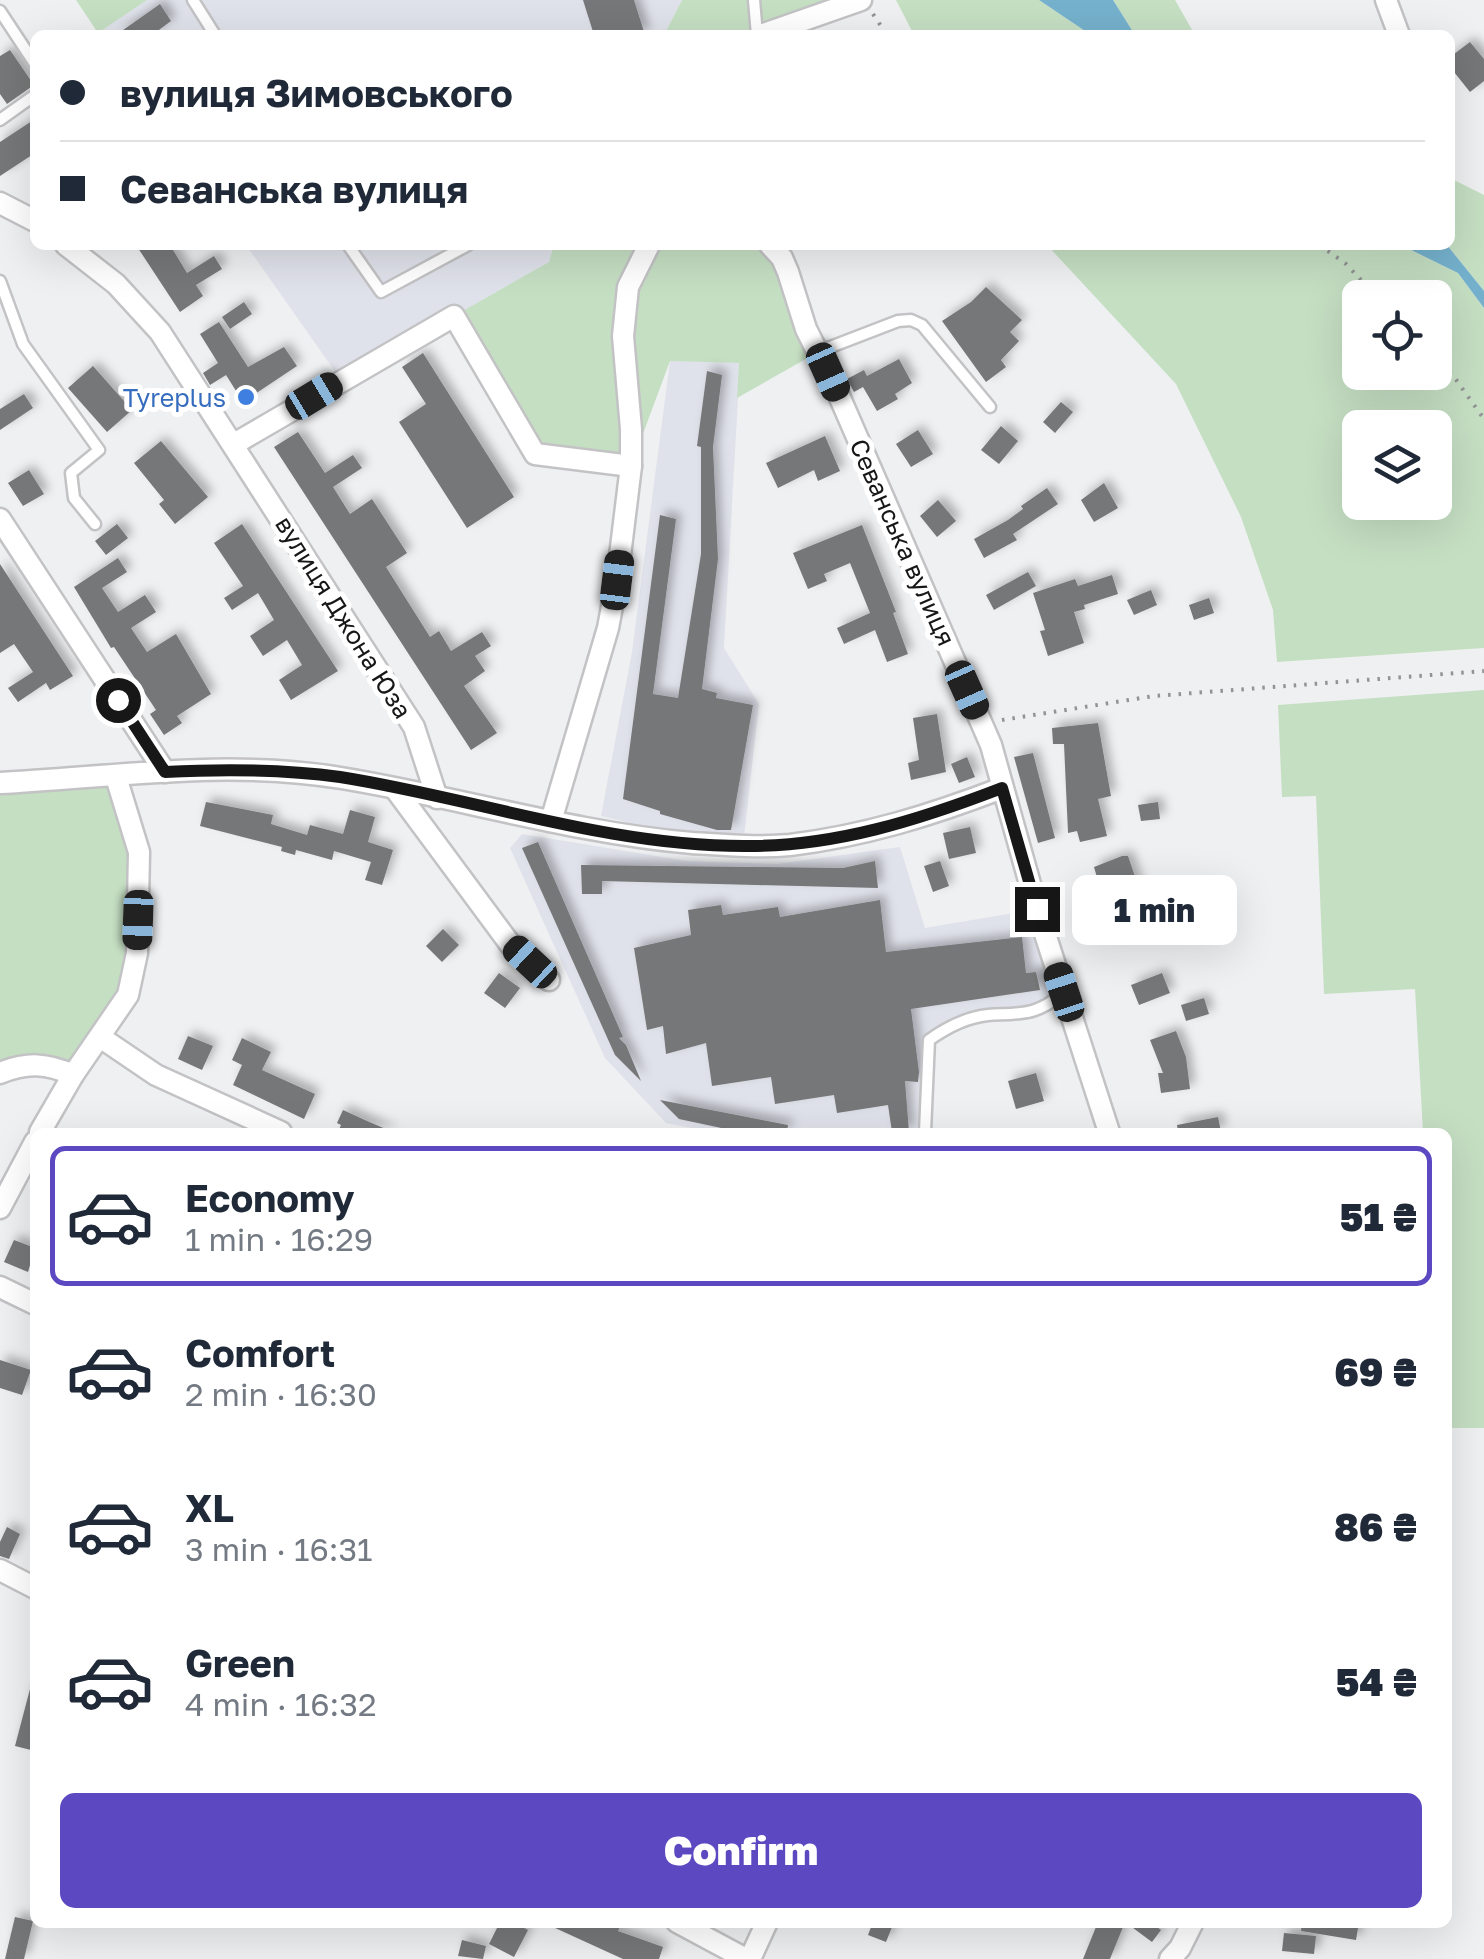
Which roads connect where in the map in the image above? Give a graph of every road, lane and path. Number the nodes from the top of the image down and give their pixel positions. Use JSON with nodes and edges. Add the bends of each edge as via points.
{"nodes":[{"id":1,"x":193,"y":0,"type":"edge"},
{"id":2,"x":754,"y":0,"type":"edge"},
{"id":3,"x":864,"y":0,"type":"edge"},
{"id":4,"x":1386,"y":0,"type":"edge"},
{"id":5,"x":0,"y":11,"type":"edge"},
{"id":6,"x":213,"y":30,"type":"edge"},
{"id":7,"x":758,"y":30,"type":"edge"},
{"id":8,"x":774,"y":30,"type":"edge"},
{"id":9,"x":884,"y":30,"type":"edge"},
{"id":10,"x":1396,"y":30,"type":"edge"},
{"id":11,"x":30,"y":56,"type":"edge"},
{"id":12,"x":30,"y":99,"type":"edge"},
{"id":13,"x":0,"y":120,"type":"edge"},
{"id":14,"x":0,"y":203,"type":"edge"},
{"id":15,"x":30,"y":219,"type":"edge"},
{"id":16,"x":72,"y":250,"type":"edge"},
{"id":17,"x":352,"y":250,"type":"edge"},
{"id":18,"x":459,"y":250,"type":"edge"},
{"id":19,"x":646,"y":250,"type":"edge"},
{"id":20,"x":775,"y":250,"type":"edge"},
{"id":21,"x":1326,"y":250,"type":"edge"},
{"id":22,"x":1361,"y":280,"type":"edge"},
{"id":23,"x":0,"y":281,"type":"edge"},
{"id":24,"x":820,"y":352,"type":"junction"},
{"id":25,"x":1452,"y":374,"type":"edge"},
{"id":26,"x":990,"y":407,"type":"dead end"},
{"id":27,"x":1484,"y":419,"type":"edge"},
{"id":28,"x":234,"y":444,"type":"junction"},
{"id":29,"x":630,"y":466,"type":"junction"},
{"id":30,"x":0,"y":519,"type":"edge"},
{"id":31,"x":96,"y":524,"type":"dead end"},
{"id":32,"x":1484,"y":672,"type":"edge"},
{"id":33,"x":982,"y":724,"type":"junction"},
{"id":34,"x":165,"y":772,"type":"junction"},
{"id":35,"x":116,"y":777,"type":"junction"},
{"id":36,"x":0,"y":783,"type":"edge"},
{"id":37,"x":1002,"y":788,"type":"junction"},
{"id":38,"x":396,"y":790,"type":"junction"},
{"id":39,"x":437,"y":798,"type":"junction"},
{"id":40,"x":551,"y":821,"type":"junction"},
{"id":41,"x":549,"y":980,"type":"dead end"},
{"id":42,"x":1064,"y":992,"type":"junction"},
{"id":43,"x":100,"y":1037,"type":"junction"},
{"id":44,"x":0,"y":1073,"type":"edge"},
{"id":45,"x":73,"y":1075,"type":"junction"},
{"id":46,"x":42,"y":1128,"type":"edge"},
{"id":47,"x":272,"y":1128,"type":"edge"},
{"id":48,"x":924,"y":1128,"type":"edge"},
{"id":49,"x":1108,"y":1128,"type":"edge"},
{"id":50,"x":30,"y":1151,"type":"edge"},
{"id":51,"x":0,"y":1208,"type":"edge"},
{"id":52,"x":0,"y":1287,"type":"edge"},
{"id":53,"x":30,"y":1302,"type":"edge"},
{"id":54,"x":0,"y":1570,"type":"edge"},
{"id":55,"x":30,"y":1585,"type":"edge"},
{"id":56,"x":689,"y":1928,"type":"edge"},
{"id":57,"x":764,"y":1928,"type":"edge"},
{"id":58,"x":1190,"y":1928,"type":"edge"},
{"id":59,"x":748,"y":1959,"type":"edge"},
{"id":60,"x":1170,"y":1959,"type":"edge"}],
"edges":[{"from":1,"to":6,"type":"lane"},
{"from":2,"to":7,"type":"lane"},
{"from":3,"to":8,"type":"street"},
{"from":3,"to":9,"type":"path"},
{"from":4,"to":10,"type":"street"},
{"from":5,"to":11,"type":"lane"},
{"from":12,"to":13,"type":"lane"},
{"from":14,"to":15,"type":"street"},
{"from":16,"to":28,"type":"street","name":"вулиця Джона Юза","via":[[160,332]]},
{"from":17,"to":18,"type":"lane","via":[[381,292]]},
{"from":19,"to":29,"type":"street","via":[[628,287],[623,336]]},
{"from":20,"to":24,"type":"street","name":"Севанська вулиця"},
{"from":21,"to":22,"type":"path"},
{"from":23,"to":31,"type":"lane","via":[[22,344],[99,450],[71,473],[74,498]]},
{"from":24,"to":26,"type":"lane","via":[[912,320]]},
{"from":24,"to":33,"type":"street","name":"Севанська вулиця"},
{"from":25,"to":27,"type":"path"},
{"from":28,"to":29,"type":"street","via":[[454,316],[535,454]]},
{"from":28,"to":39,"type":"street","name":"вулиця Джона Юза","via":[[414,726]]},
{"from":29,"to":40,"type":"street","via":[[608,628]]},
{"from":30,"to":34,"type":"street"},
{"from":32,"to":33,"type":"path","via":[[1154,696]]},
{"from":33,"to":37,"type":"street","name":"Севанська вулиця"},
{"from":34,"to":35,"type":"street"},
{"from":34,"to":38,"type":"street","via":[[270,771]]},
{"from":35,"to":36,"type":"street"},
{"from":35,"to":43,"type":"street","via":[[140,852],[137,954],[128,995]]},
{"from":37,"to":40,"type":"street","via":[[880,830],[788,845],[641,838]]},
{"from":37,"to":42,"type":"street","name":"Севанська вулиця"},
{"from":38,"to":39,"type":"street"},
{"from":38,"to":41,"type":"street","via":[[510,944]]},
{"from":39,"to":40,"type":"street"},
{"from":42,"to":48,"type":"lane","via":[[1046,1008],[984,1015],[929,1040]]},
{"from":42,"to":49,"type":"street","name":"Севанська вулиця"},
{"from":43,"to":45,"type":"street"},
{"from":43,"to":47,"type":"street","via":[[156,1075]]},
{"from":44,"to":45,"type":"street","via":[[36,1064]]},
{"from":45,"to":46,"type":"street"},
{"from":50,"to":51,"type":"street"},
{"from":52,"to":53,"type":"street"},
{"from":54,"to":55,"type":"street"},
{"from":56,"to":59,"type":"street"},
{"from":57,"to":59,"type":"street"},
{"from":58,"to":60,"type":"street"}]}
